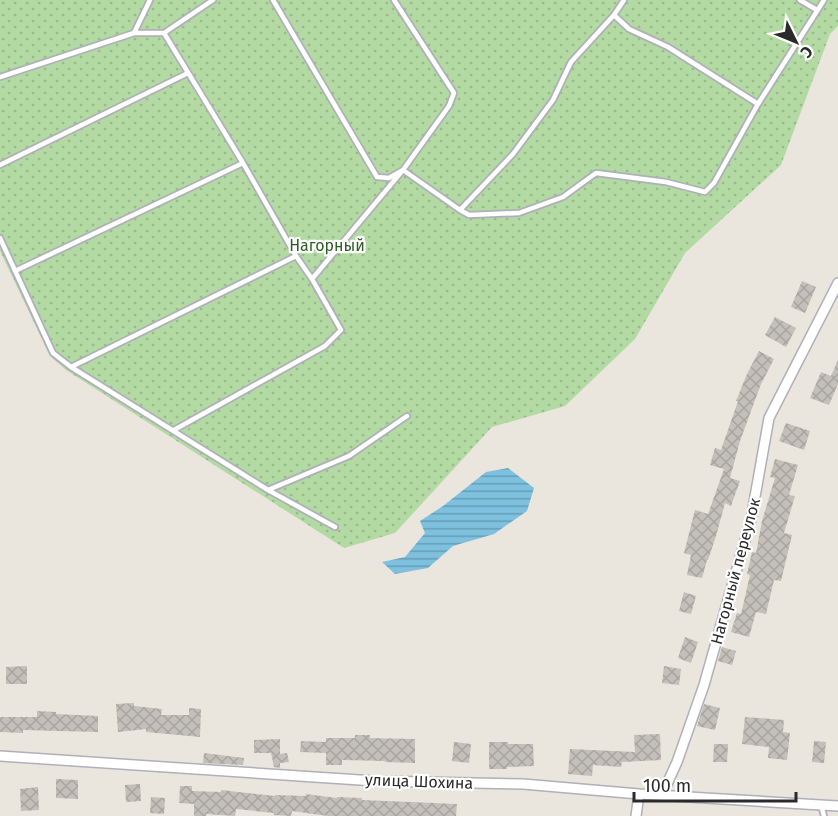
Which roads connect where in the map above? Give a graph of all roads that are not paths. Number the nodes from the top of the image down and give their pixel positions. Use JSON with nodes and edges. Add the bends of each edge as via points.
{"nodes":[{"id":1,"x":213,"y":0,"type":"edge"},
{"id":2,"x":273,"y":0,"type":"edge"},
{"id":3,"x":394,"y":0,"type":"edge"},
{"id":4,"x":624,"y":0,"type":"edge"},
{"id":5,"x":800,"y":0,"type":"edge"},
{"id":6,"x":824,"y":0,"type":"edge"},
{"id":7,"x":149,"y":1,"type":"edge"},
{"id":8,"x":817,"y":10,"type":"junction"},
{"id":9,"x":614,"y":15,"type":"junction"},
{"id":10,"x":134,"y":33,"type":"junction"},
{"id":11,"x":164,"y":33,"type":"junction"},
{"id":12,"x":188,"y":73,"type":"junction"},
{"id":13,"x":0,"y":77,"type":"edge"},
{"id":14,"x":758,"y":104,"type":"junction"},
{"id":15,"x":243,"y":163,"type":"junction"},
{"id":16,"x":0,"y":165,"type":"edge"},
{"id":17,"x":403,"y":170,"type":"junction"},
{"id":18,"x":460,"y":210,"type":"junction"},
{"id":19,"x":0,"y":238,"type":"edge"},
{"id":20,"x":296,"y":256,"type":"junction"},
{"id":21,"x":15,"y":271,"type":"junction"},
{"id":22,"x":312,"y":279,"type":"junction"},
{"id":23,"x":838,"y":283,"type":"edge"},
{"id":24,"x":71,"y":367,"type":"junction"},
{"id":25,"x":407,"y":416,"type":"dead end"},
{"id":26,"x":174,"y":430,"type":"junction"},
{"id":27,"x":268,"y":490,"type":"junction"},
{"id":28,"x":335,"y":527,"type":"dead end"},
{"id":29,"x":0,"y":756,"type":"edge"},
{"id":30,"x":639,"y":794,"type":"junction"},
{"id":31,"x":662,"y":795,"type":"junction"},
{"id":32,"x":821,"y":805,"type":"junction"},
{"id":33,"x":838,"y":806,"type":"edge"},
{"id":34,"x":636,"y":816,"type":"edge"},
{"id":35,"x":824,"y":816,"type":"edge"}],
"edges":[{"from":1,"to":11,"type":"lane"},
{"from":2,"to":17,"type":"lane","via":[[376,177],[389,178]]},
{"from":3,"to":17,"type":"lane","via":[[453,93],[449,106]]},
{"from":4,"to":9,"type":"lane"},
{"from":5,"to":8,"type":"lane"},
{"from":6,"to":8,"type":"lane"},
{"from":7,"to":10,"type":"lane"},
{"from":8,"to":14,"type":"lane"},
{"from":9,"to":14,"type":"lane","via":[[629,29],[668,47]]},
{"from":9,"to":18,"type":"lane","via":[[571,62],[553,100],[513,154]]},
{"from":10,"to":11,"type":"lane"},
{"from":10,"to":13,"type":"lane"},
{"from":11,"to":12,"type":"lane"},
{"from":12,"to":15,"type":"lane"},
{"from":12,"to":16,"type":"lane"},
{"from":14,"to":18,"type":"lane","via":[[714,183],[705,192],[666,182],[596,173],[563,197],[519,213],[469,215]]},
{"from":15,"to":20,"type":"lane"},
{"from":15,"to":21,"type":"lane"},
{"from":17,"to":18,"type":"lane"},
{"from":17,"to":22,"type":"lane"},
{"from":19,"to":21,"type":"lane"},
{"from":20,"to":22,"type":"lane"},
{"from":20,"to":24,"type":"lane"},
{"from":21,"to":24,"type":"lane","via":[[53,353]]},
{"from":22,"to":26,"type":"lane","via":[[341,330],[325,346]]},
{"from":23,"to":31,"type":"street","name":"Нагорный переулок","via":[[769,418],[752,519],[704,684]]},
{"from":24,"to":26,"type":"lane"},
{"from":25,"to":27,"type":"lane","via":[[349,456]]},
{"from":26,"to":27,"type":"lane"},
{"from":27,"to":28,"type":"lane"},
{"from":29,"to":30,"type":"street","name":"улица Шохина","via":[[375,781],[523,784]]},
{"from":30,"to":31,"type":"street","name":"улица Шохина"},
{"from":30,"to":34,"type":"street"},
{"from":31,"to":32,"type":"street","name":"улица Шохина"},
{"from":32,"to":33,"type":"street","name":"улица Шохина"},
{"from":32,"to":35,"type":"lane"}]}
